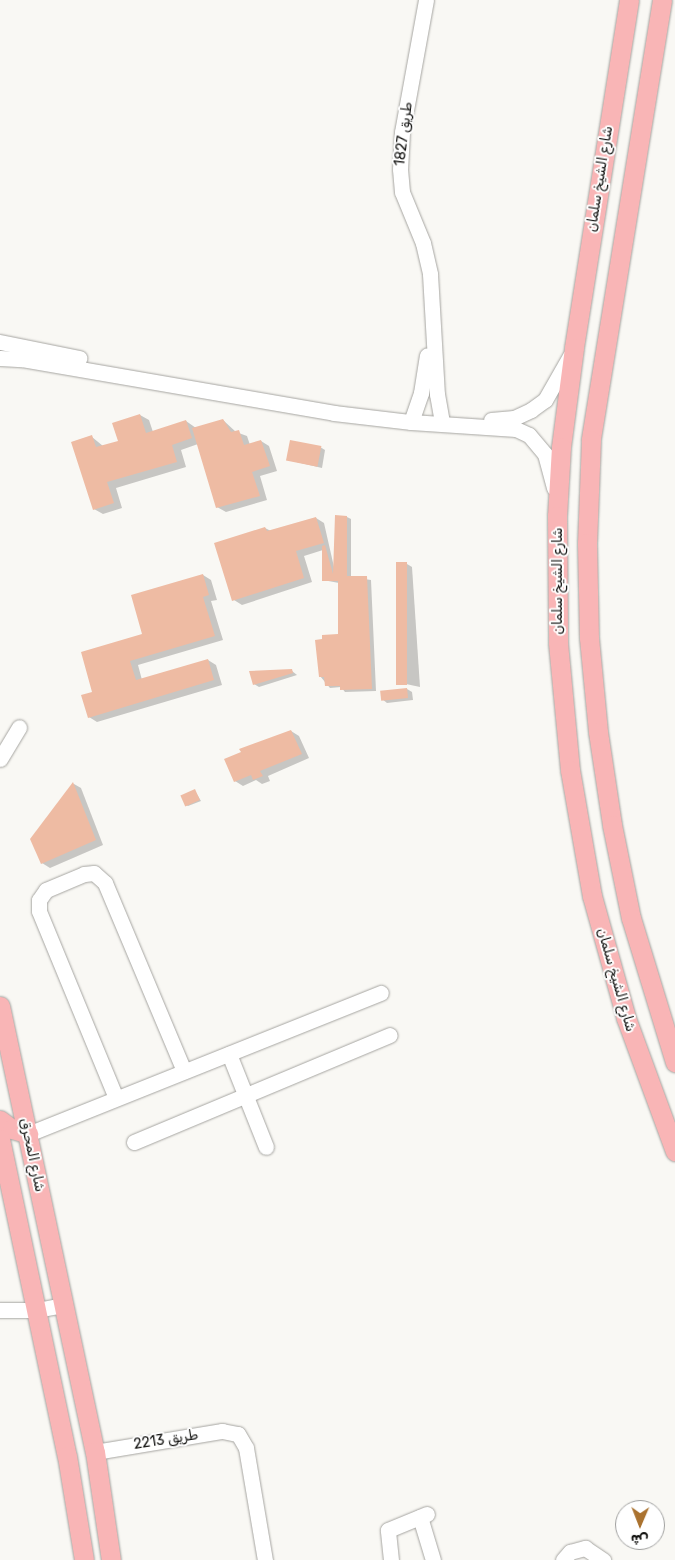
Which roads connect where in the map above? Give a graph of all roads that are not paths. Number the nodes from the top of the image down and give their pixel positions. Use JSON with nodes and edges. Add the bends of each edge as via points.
{"nodes":[{"id":1,"x":426,"y":0,"type":"edge"},
{"id":2,"x":629,"y":0,"type":"edge"},
{"id":3,"x":662,"y":0,"type":"edge"},
{"id":4,"x":433,"y":324,"type":"junction"},
{"id":5,"x":0,"y":342,"type":"edge"},
{"id":6,"x":574,"y":348,"type":"junction"},
{"id":7,"x":0,"y":358,"type":"edge"},
{"id":8,"x":412,"y":420,"type":"junction"},
{"id":9,"x":442,"y":421,"type":"junction"},
{"id":10,"x":557,"y":516,"type":"junction"},
{"id":11,"x":0,"y":743,"type":"edge"},
{"id":12,"x":0,"y":759,"type":"edge"},
{"id":13,"x":381,"y":994,"type":"dead end"},
{"id":14,"x":0,"y":1006,"type":"edge"},
{"id":15,"x":390,"y":1035,"type":"dead end"},
{"id":16,"x":229,"y":1054,"type":"junction"},
{"id":17,"x":675,"y":1062,"type":"edge"},
{"id":18,"x":184,"y":1071,"type":"junction"},
{"id":19,"x":246,"y":1096,"type":"junction"},
{"id":20,"x":116,"y":1098,"type":"junction"},
{"id":21,"x":0,"y":1120,"type":"edge"},
{"id":22,"x":28,"y":1134,"type":"junction"},
{"id":23,"x":0,"y":1139,"type":"edge"},
{"id":24,"x":134,"y":1142,"type":"dead end"},
{"id":25,"x":266,"y":1147,"type":"dead end"},
{"id":26,"x":675,"y":1151,"type":"edge"},
{"id":27,"x":63,"y":1305,"type":"junction"},
{"id":28,"x":0,"y":1310,"type":"edge"},
{"id":29,"x":37,"y":1310,"type":"junction"},
{"id":30,"x":95,"y":1452,"type":"junction"},
{"id":31,"x":84,"y":1560,"type":"edge"},
{"id":32,"x":111,"y":1560,"type":"edge"},
{"id":33,"x":265,"y":1560,"type":"edge"},
{"id":34,"x":391,"y":1560,"type":"edge"},
{"id":35,"x":433,"y":1560,"type":"edge"},
{"id":36,"x":562,"y":1560,"type":"edge"},
{"id":37,"x":603,"y":1560,"type":"edge"}],
"edges":[{"from":1,"to":4,"type":"street","name":"طريق 1827","via":[[402,132],[400,169],[402,192],[430,274]]},
{"from":2,"to":6,"type":"main road","name":"شارع الشيخ سلمان"},
{"from":3,"to":17,"type":"main road","via":[[591,440],[587,543],[589,638],[612,826],[631,918]]},
{"from":4,"to":8,"type":"street","name":"طريق 1827","via":[[421,393]]},
{"from":4,"to":9,"type":"street","name":"طريق 1827"},
{"from":5,"to":8,"type":"street","via":[[334,408]]},
{"from":6,"to":9,"type":"street","via":[[545,400],[531,410],[514,418]]},
{"from":6,"to":10,"type":"main road","name":"شارع الشيخ سلمان"},
{"from":7,"to":8,"type":"street","via":[[22,359],[334,413]]},
{"from":8,"to":9,"type":"street"},
{"from":9,"to":10,"type":"street","via":[[503,427],[529,435],[545,454],[552,472]]},
{"from":10,"to":26,"type":"main road","name":"شارع الشيخ سلمان","via":[[556,580],[562,698],[580,833],[599,922],[626,1018]]},
{"from":11,"to":12,"type":"street","via":[[19,727]]},
{"from":13,"to":16,"type":"street"},
{"from":14,"to":22,"type":"main road","name":"شارع المحرق"},
{"from":15,"to":19,"type":"street"},
{"from":16,"to":18,"type":"street"},
{"from":16,"to":19,"type":"street"},
{"from":18,"to":20,"type":"street"},
{"from":18,"to":20,"type":"street","via":[[105,883],[94,873],[84,874],[46,890],[39,900],[38,911]]},
{"from":19,"to":24,"type":"street"},
{"from":19,"to":25,"type":"street"},
{"from":20,"to":22,"type":"street"},
{"from":21,"to":22,"type":"main road","via":[[12,1129]]},
{"from":22,"to":27,"type":"main road","name":"شارع المحرق"},
{"from":23,"to":29,"type":"main road","name":"شارع المحرق"},
{"from":27,"to":29,"type":"street"},
{"from":27,"to":30,"type":"main road","name":"شارع المحرق"},
{"from":28,"to":29,"type":"street"},
{"from":29,"to":31,"type":"main road","name":"شارع المحرق","via":[[67,1456]]},
{"from":30,"to":32,"type":"main road","name":"شارع المحرق"},
{"from":30,"to":33,"type":"street","name":"طريق 2213","via":[[222,1431],[238,1434],[246,1448]]},
{"from":34,"to":35,"type":"street","via":[[388,1530],[423,1516]]},
{"from":36,"to":37,"type":"street","via":[[570,1552],[585,1548]]}]}
